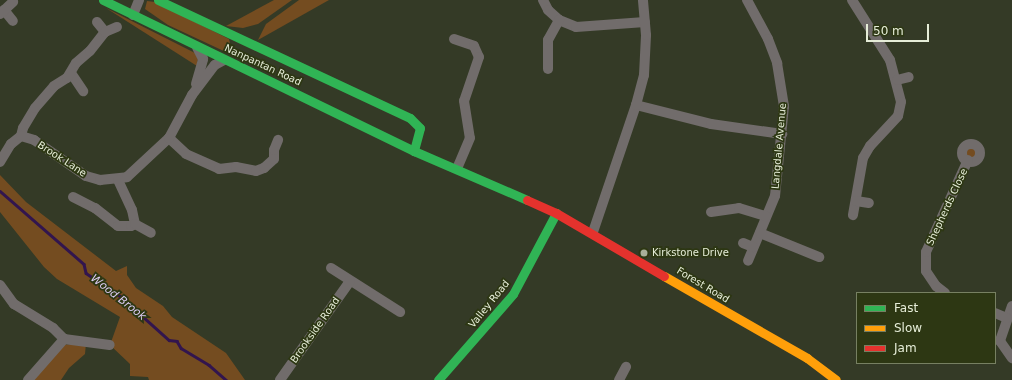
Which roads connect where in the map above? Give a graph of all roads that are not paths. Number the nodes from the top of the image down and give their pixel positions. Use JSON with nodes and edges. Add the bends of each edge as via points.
{"nodes":[{"id":1,"x":103,"y":0,"type":"edge"},
{"id":2,"x":139,"y":0,"type":"edge"},
{"id":3,"x":158,"y":0,"type":"edge"},
{"id":4,"x":543,"y":0,"type":"edge"},
{"id":5,"x":643,"y":0,"type":"edge"},
{"id":6,"x":747,"y":0,"type":"edge"},
{"id":7,"x":852,"y":0,"type":"edge"},
{"id":8,"x":13,"y":2,"type":"dead end"},
{"id":9,"x":2,"y":12,"type":"edge"},
{"id":10,"x":133,"y":15,"type":"junction"},
{"id":11,"x":559,"y":20,"type":"junction"},
{"id":12,"x":13,"y":21,"type":"dead end"},
{"id":13,"x":97,"y":22,"type":"dead end"},
{"id":14,"x":645,"y":22,"type":"junction"},
{"id":15,"x":117,"y":27,"type":"dead end"},
{"id":16,"x":105,"y":32,"type":"junction"},
{"id":17,"x":454,"y":39,"type":"dead end"},
{"id":18,"x":197,"y":47,"type":"junction"},
{"id":19,"x":224,"y":60,"type":"junction"},
{"id":20,"x":548,"y":69,"type":"dead end"},
{"id":21,"x":71,"y":73,"type":"junction"},
{"id":22,"x":908,"y":77,"type":"dead end"},
{"id":23,"x":897,"y":80,"type":"junction"},
{"id":24,"x":83,"y":91,"type":"dead end"},
{"id":25,"x":192,"y":95,"type":"junction"},
{"id":26,"x":636,"y":105,"type":"junction"},
{"id":27,"x":782,"y":134,"type":"junction"},
{"id":28,"x":21,"y":136,"type":"junction"},
{"id":29,"x":169,"y":138,"type":"junction"},
{"id":30,"x":278,"y":140,"type":"dead end"},
{"id":31,"x":414,"y":151,"type":"junction"},
{"id":32,"x":968,"y":160,"type":"dead end"},
{"id":33,"x":0,"y":162,"type":"edge"},
{"id":34,"x":457,"y":168,"type":"junction"},
{"id":35,"x":118,"y":180,"type":"junction"},
{"id":36,"x":80,"y":196,"type":"dead end"},
{"id":37,"x":856,"y":201,"type":"junction"},
{"id":38,"x":869,"y":203,"type":"dead end"},
{"id":39,"x":711,"y":212,"type":"dead end"},
{"id":40,"x":556,"y":213,"type":"junction"},
{"id":41,"x":853,"y":215,"type":"dead end"},
{"id":42,"x":766,"y":216,"type":"junction"},
{"id":43,"x":135,"y":224,"type":"junction"},
{"id":44,"x":593,"y":232,"type":"junction"},
{"id":45,"x":151,"y":233,"type":"dead end"},
{"id":46,"x":760,"y":233,"type":"junction"},
{"id":47,"x":743,"y":243,"type":"dead end"},
{"id":48,"x":753,"y":247,"type":"junction"},
{"id":49,"x":819,"y":257,"type":"dead end"},
{"id":50,"x":748,"y":261,"type":"dead end"},
{"id":51,"x":331,"y":268,"type":"dead end"},
{"id":52,"x":350,"y":281,"type":"junction"},
{"id":53,"x":0,"y":285,"type":"edge"},
{"id":54,"x":945,"y":292,"type":"edge"},
{"id":55,"x":1012,"y":306,"type":"edge"},
{"id":56,"x":400,"y":312,"type":"dead end"},
{"id":57,"x":996,"y":313,"type":"edge"},
{"id":58,"x":1007,"y":318,"type":"junction"},
{"id":59,"x":64,"y":340,"type":"junction"},
{"id":60,"x":110,"y":345,"type":"dead end"},
{"id":61,"x":1012,"y":358,"type":"edge"},
{"id":62,"x":626,"y":367,"type":"dead end"},
{"id":63,"x":28,"y":380,"type":"edge"},
{"id":64,"x":280,"y":380,"type":"edge"},
{"id":65,"x":438,"y":380,"type":"edge"},
{"id":66,"x":619,"y":380,"type":"edge"},
{"id":67,"x":836,"y":380,"type":"edge"}],
"edges":[{"from":1,"to":10,"type":"street","name":"Nanpantan Road"},
{"from":2,"to":10,"type":"street"},
{"from":3,"to":31,"type":"street","name":"Nanpantan Road","via":[[410,118],[420,128]]},
{"from":4,"to":11,"type":"street","via":[[548,10]]},
{"from":5,"to":14,"type":"street"},
{"from":6,"to":27,"type":"street","name":"Langdale Avenue","via":[[768,39],[777,64],[783,91]]},
{"from":7,"to":23,"type":"street","via":[[890,60]]},
{"from":8,"to":9,"type":"street"},
{"from":9,"to":12,"type":"street"},
{"from":10,"to":18,"type":"street","name":"Nanpantan Road"},
{"from":11,"to":14,"type":"street","via":[[584,27]]},
{"from":11,"to":20,"type":"street","via":[[548,40],[551,57]]},
{"from":13,"to":16,"type":"street"},
{"from":14,"to":26,"type":"street","via":[[646,62]]},
{"from":15,"to":16,"type":"street"},
{"from":16,"to":21,"type":"street","via":[[90,51],[76,63]]},
{"from":17,"to":34,"type":"street","via":[[474,46],[478,57],[464,101],[470,138]]},
{"from":18,"to":19,"type":"street","name":"Nanpantan Road"},
{"from":18,"to":25,"type":"street","name":"Brook Lane","via":[[203,63]]},
{"from":19,"to":25,"type":"street","name":"Brook Lane","via":[[215,65]]},
{"from":19,"to":31,"type":"street","name":"Nanpantan Road"},
{"from":21,"to":24,"type":"street"},
{"from":21,"to":28,"type":"street","via":[[35,108]]},
{"from":22,"to":23,"type":"street"},
{"from":23,"to":37,"type":"street","via":[[901,109],[863,158]]},
{"from":25,"to":29,"type":"street","name":"Brook Lane"},
{"from":26,"to":27,"type":"street","via":[[711,124]]},
{"from":26,"to":44,"type":"street"},
{"from":27,"to":42,"type":"street","name":"Langdale Avenue","via":[[775,196]]},
{"from":28,"to":33,"type":"street","via":[[11,144]]},
{"from":28,"to":35,"type":"street","name":"Brook Lane","via":[[34,140],[86,176],[100,180]]},
{"from":29,"to":30,"type":"street","via":[[186,154],[217,173],[236,168],[256,171],[278,161],[274,150]]},
{"from":29,"to":35,"type":"street","name":"Brook Lane","via":[[139,169]]},
{"from":31,"to":34,"type":"street","name":"Nanpantan Road"},
{"from":32,"to":54,"type":"street","name":"Shepherds Close","via":[[926,252],[926,271],[936,286]]},
{"from":34,"to":40,"type":"street","name":"Nanpantan Road"},
{"from":35,"to":43,"type":"street","via":[[132,210]]},
{"from":36,"to":43,"type":"street","via":[[118,226]]},
{"from":37,"to":38,"type":"street"},
{"from":37,"to":41,"type":"street"},
{"from":39,"to":42,"type":"street","via":[[739,208]]},
{"from":40,"to":44,"type":"street","name":"Forest Road"},
{"from":40,"to":65,"type":"street","name":"Valley Road","via":[[513,294]]},
{"from":42,"to":46,"type":"street","name":"Langdale Avenue"},
{"from":43,"to":45,"type":"street"},
{"from":44,"to":67,"type":"street","name":"Forest Road","via":[[807,358]]},
{"from":46,"to":48,"type":"street","name":"Langdale Avenue"},
{"from":46,"to":49,"type":"street","via":[[799,252]]},
{"from":47,"to":48,"type":"street"},
{"from":48,"to":50,"type":"street","name":"Langdale Avenue"},
{"from":51,"to":52,"type":"street"},
{"from":52,"to":56,"type":"street"},
{"from":52,"to":64,"type":"street","name":"Brookside Road"},
{"from":53,"to":59,"type":"street","via":[[14,304],[52,328]]},
{"from":55,"to":58,"type":"street"},
{"from":57,"to":58,"type":"street"},
{"from":58,"to":61,"type":"street","via":[[1000,341]]},
{"from":59,"to":60,"type":"street"},
{"from":59,"to":63,"type":"street"},
{"from":62,"to":66,"type":"street"}]}
